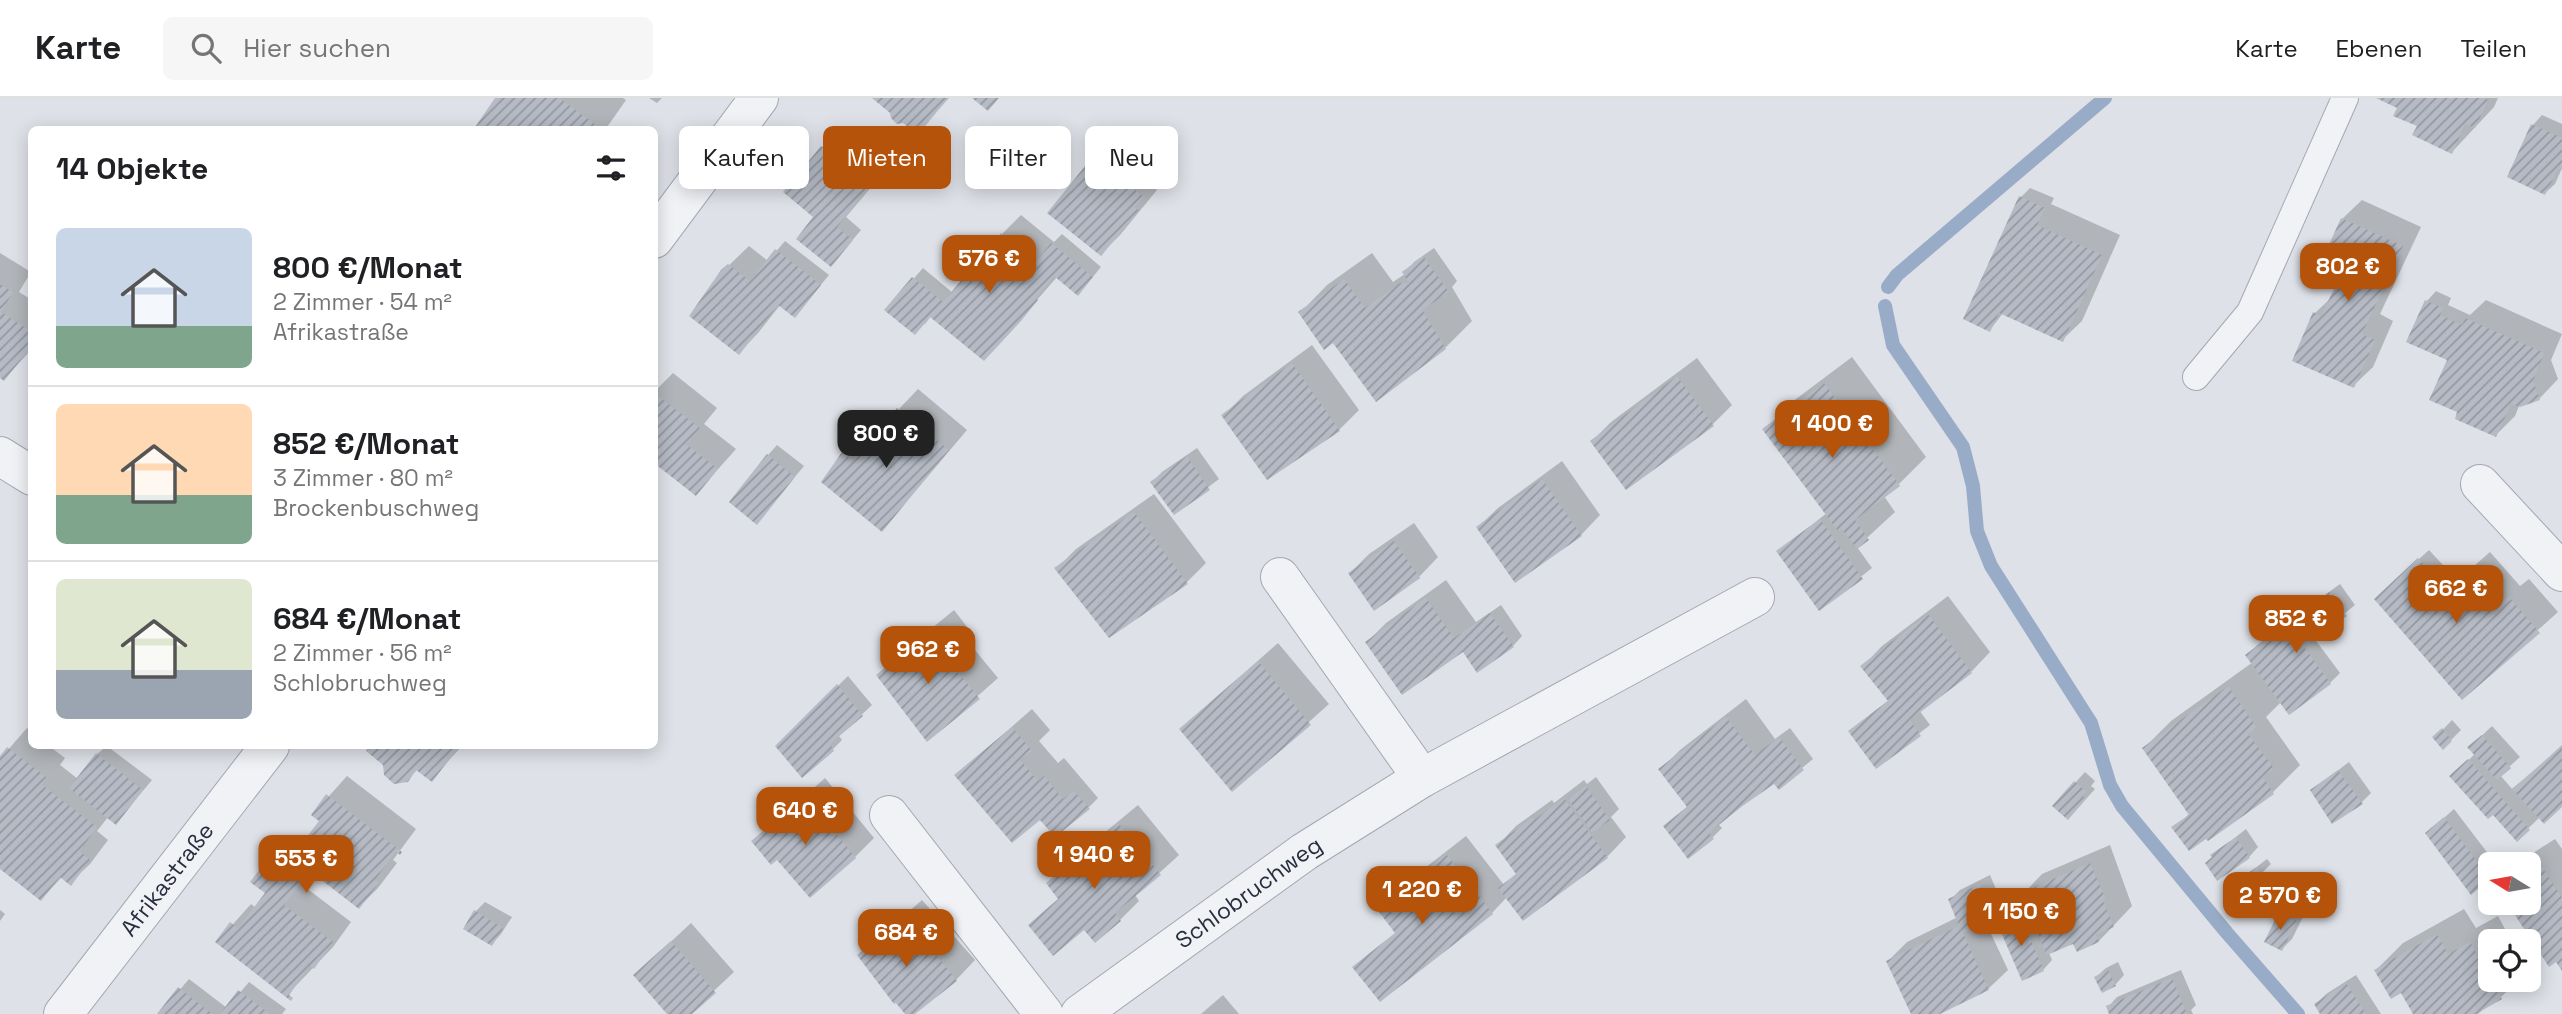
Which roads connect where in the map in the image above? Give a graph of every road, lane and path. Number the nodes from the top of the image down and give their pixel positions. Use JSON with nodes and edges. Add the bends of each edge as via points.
{"nodes":[{"id":1,"x":760,"y":98,"type":"edge"},
{"id":2,"x":2345,"y":98,"type":"edge"},
{"id":3,"x":658,"y":234,"type":"edge"},
{"id":4,"x":2196,"y":377,"type":"dead end"},
{"id":5,"x":0,"y":456,"type":"edge"},
{"id":6,"x":28,"y":474,"type":"edge"},
{"id":7,"x":2480,"y":484,"type":"dead end"},
{"id":8,"x":2562,"y":572,"type":"edge"},
{"id":9,"x":1280,"y":577,"type":"dead end"},
{"id":10,"x":1755,"y":597,"type":"dead end"},
{"id":11,"x":268,"y":749,"type":"edge"},
{"id":12,"x":1422,"y":778,"type":"junction"},
{"id":13,"x":889,"y":815,"type":"dead end"},
{"id":14,"x":63,"y":1014,"type":"edge"},
{"id":15,"x":1044,"y":1014,"type":"edge"},
{"id":16,"x":1080,"y":1014,"type":"edge"}],
"edges":[{"from":1,"to":3,"type":"street"},
{"from":2,"to":4,"type":"lane","via":[[2250,312]]},
{"from":5,"to":6,"type":"street"},
{"from":7,"to":8,"type":"street"},
{"from":9,"to":12,"type":"street"},
{"from":10,"to":12,"type":"street","name":"Schlobruchweg"},
{"from":11,"to":14,"type":"street","name":"Afrikastraße"},
{"from":12,"to":16,"type":"street","name":"Schlobruchweg","via":[[1304,852]]},
{"from":13,"to":15,"type":"street"}]}
